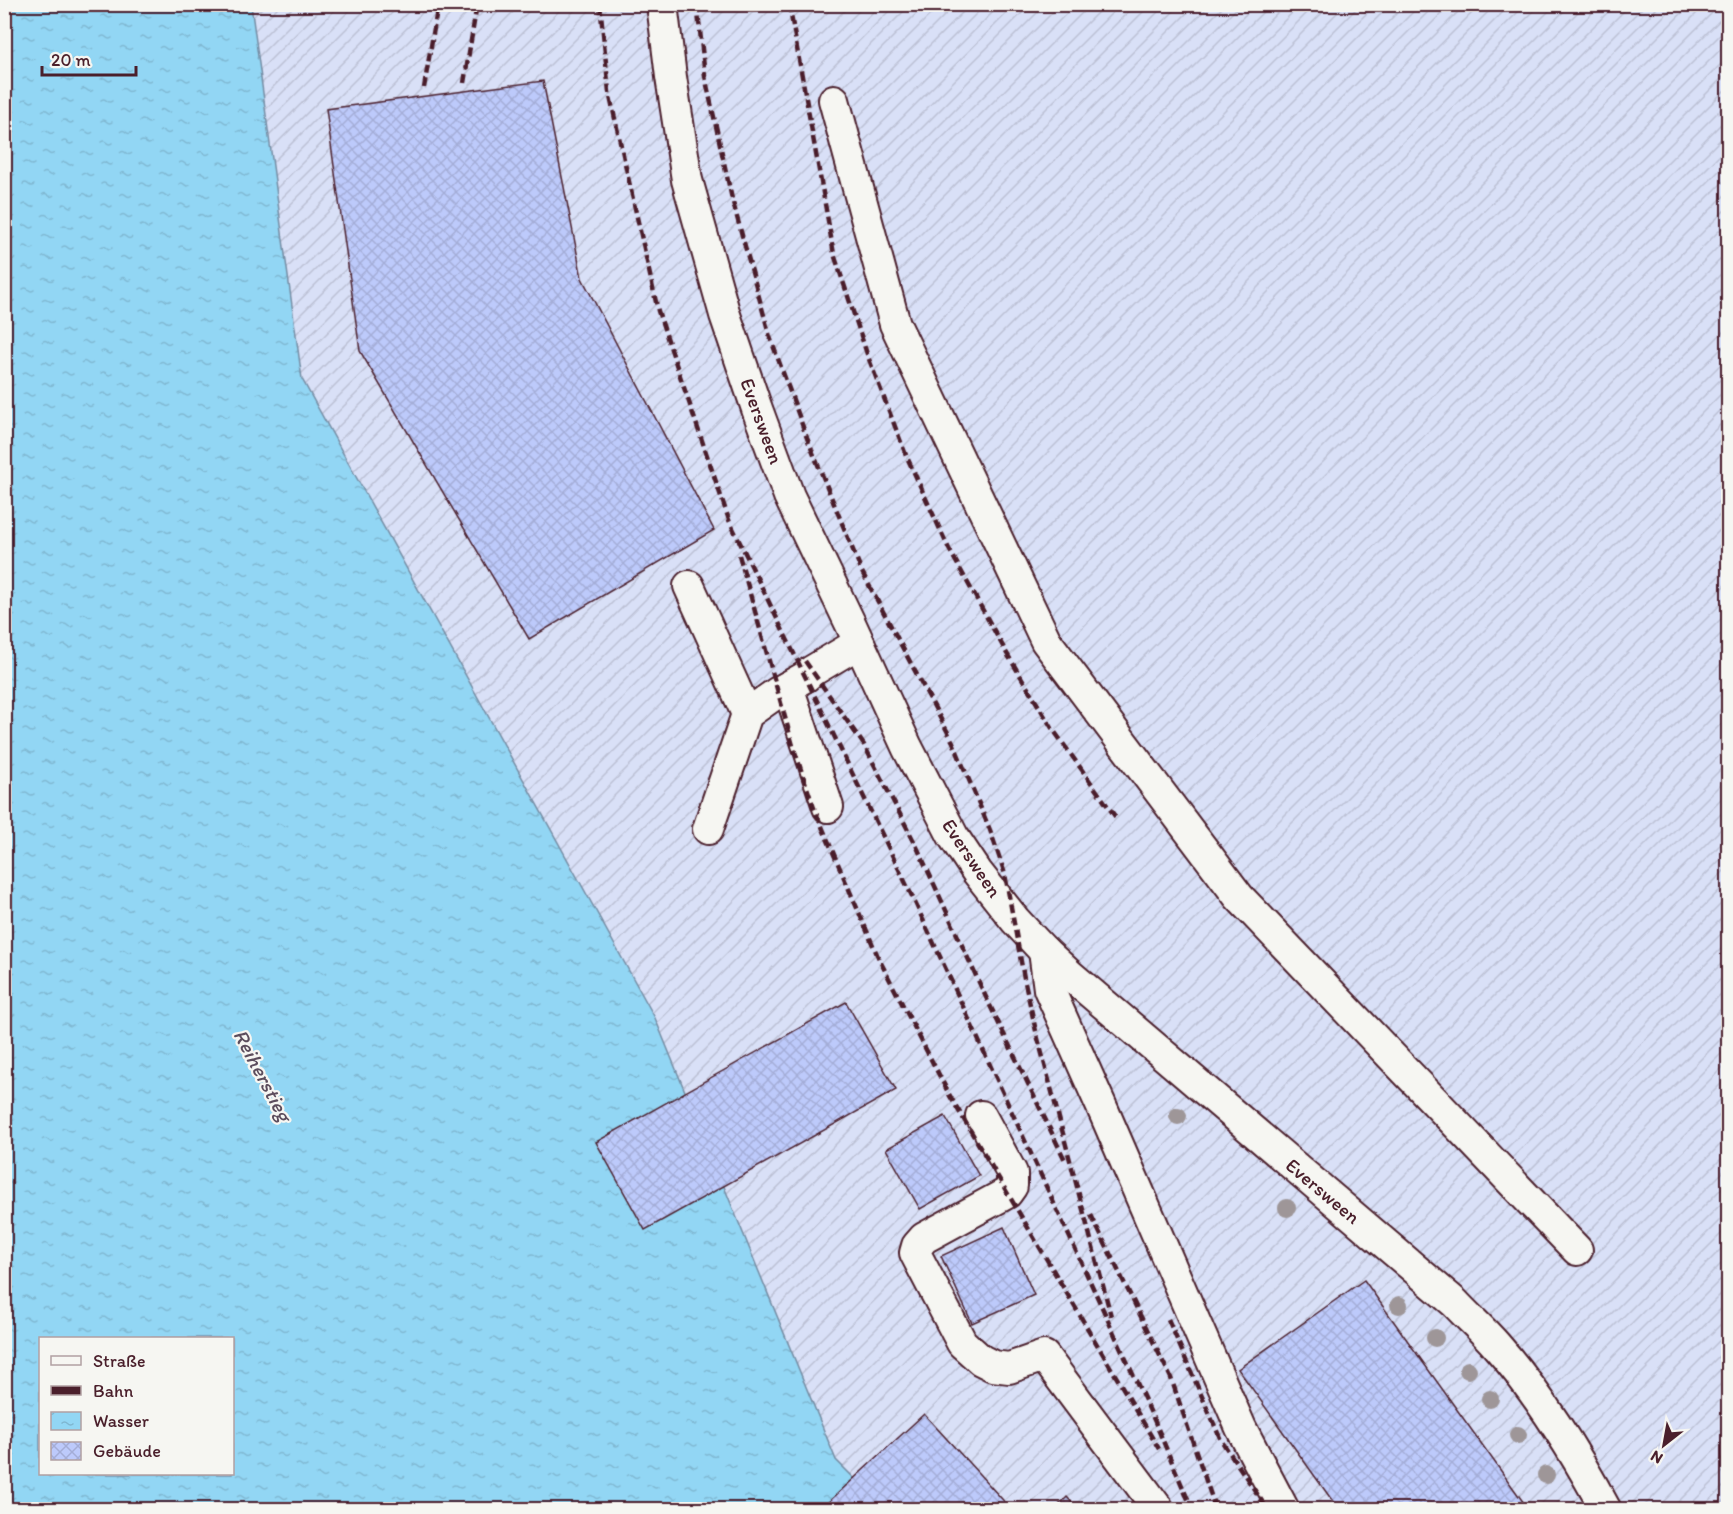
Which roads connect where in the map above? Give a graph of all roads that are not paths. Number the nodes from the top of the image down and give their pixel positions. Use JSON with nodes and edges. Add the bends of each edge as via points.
{"nodes":[{"id":1,"x":662,"y":4,"type":"edge"},
{"id":2,"x":834,"y":100,"type":"dead end"},
{"id":3,"x":688,"y":586,"type":"dead end"},
{"id":4,"x":859,"y":643,"type":"junction"},
{"id":5,"x":788,"y":687,"type":"junction"},
{"id":6,"x":747,"y":714,"type":"junction"},
{"id":7,"x":828,"y":807,"type":"dead end"},
{"id":8,"x":708,"y":829,"type":"dead end"},
{"id":9,"x":1044,"y":951,"type":"junction"},
{"id":10,"x":981,"y":1116,"type":"dead end"},
{"id":11,"x":1576,"y":1250,"type":"dead end"},
{"id":12,"x":1159,"y":1509,"type":"edge"},
{"id":13,"x":1284,"y":1509,"type":"edge"},
{"id":14,"x":1606,"y":1509,"type":"edge"}],
"edges":[{"from":1,"to":4,"type":"street","name":"Eversween","via":[[687,180],[725,315],[789,496]]},
{"from":2,"to":11,"type":"street","via":[[895,324],[1046,641],[1239,897]]},
{"from":3,"to":6,"type":"street"},
{"from":4,"to":5,"type":"street"},
{"from":4,"to":9,"type":"street","name":"Eversween","via":[[953,836],[1008,912]]},
{"from":5,"to":6,"type":"street"},
{"from":5,"to":7,"type":"street"},
{"from":6,"to":8,"type":"street"},
{"from":9,"to":13,"type":"street","via":[[1048,989],[1241,1428]]},
{"from":9,"to":14,"type":"street","name":"Eversween","via":[[1455,1303],[1496,1345],[1533,1392]]},
{"from":10,"to":12,"type":"street","via":[[1012,1173],[1012,1186],[1007,1193],[924,1238],[915,1253],[962,1343],[993,1366],[1009,1368],[1044,1356]]}]}
